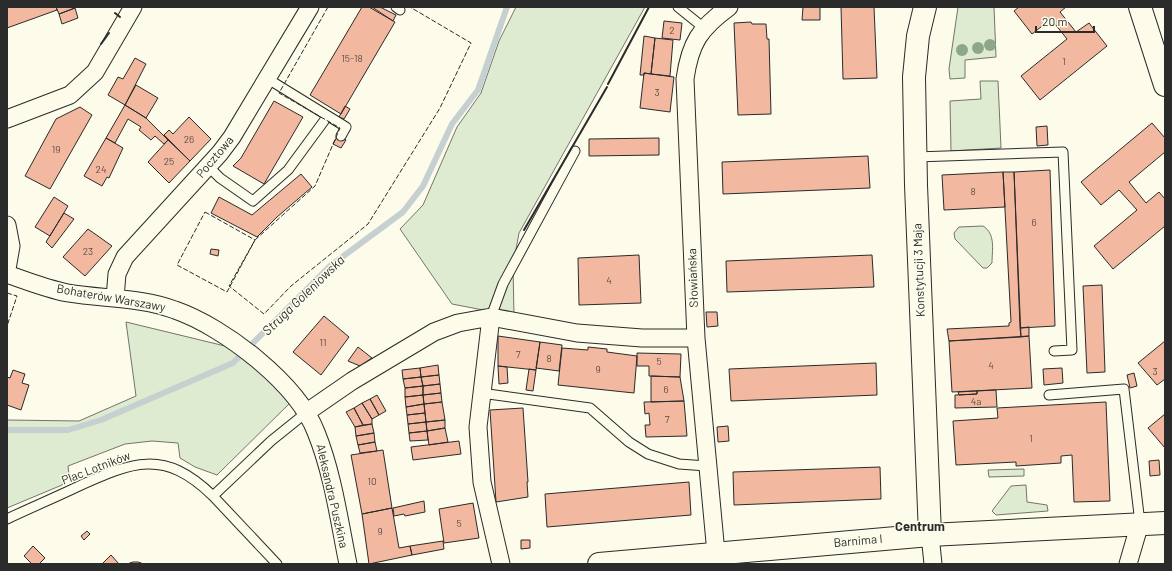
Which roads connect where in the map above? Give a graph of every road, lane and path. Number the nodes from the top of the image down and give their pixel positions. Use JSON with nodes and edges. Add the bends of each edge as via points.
{"nodes":[{"id":1,"x":133,"y":7,"type":"edge"},
{"id":2,"x":310,"y":7,"type":"edge"},
{"id":3,"x":678,"y":7,"type":"edge"},
{"id":4,"x":729,"y":7,"type":"edge"},
{"id":5,"x":925,"y":7,"type":"edge"},
{"id":6,"x":1140,"y":7,"type":"edge"},
{"id":7,"x":704,"y":28,"type":"junction"},
{"id":8,"x":268,"y":79,"type":"junction"},
{"id":9,"x":1165,"y":85,"type":"edge"},
{"id":10,"x":7,"y":119,"type":"edge"},
{"id":11,"x":324,"y":120,"type":"dead end"},
{"id":12,"x":341,"y":136,"type":"dead end"},
{"id":13,"x":575,"y":151,"type":"dead end"},
{"id":14,"x":916,"y":157,"type":"junction"},
{"id":15,"x":208,"y":166,"type":"junction"},
{"id":16,"x":7,"y":225,"type":"edge"},
{"id":17,"x":7,"y":269,"type":"edge"},
{"id":18,"x":7,"y":274,"type":"edge"},
{"id":19,"x":115,"y":298,"type":"junction"},
{"id":20,"x":491,"y":317,"type":"junction"},
{"id":21,"x":696,"y":338,"type":"junction"},
{"id":22,"x":234,"y":340,"type":"joint"},
{"id":23,"x":1054,"y":351,"type":"dead end"},
{"id":24,"x":481,"y":394,"type":"junction"},
{"id":25,"x":1049,"y":395,"type":"dead end"},
{"id":26,"x":307,"y":412,"type":"junction"},
{"id":27,"x":707,"y":466,"type":"junction"},
{"id":28,"x":213,"y":496,"type":"junction"},
{"id":29,"x":7,"y":519,"type":"edge"},
{"id":30,"x":1140,"y":523,"type":"junction"},
{"id":31,"x":1165,"y":523,"type":"edge"},
{"id":32,"x":930,"y":535,"type":"junction"},
{"id":33,"x":716,"y":559,"type":"edge"},
{"id":34,"x":277,"y":564,"type":"edge"},
{"id":35,"x":348,"y":564,"type":"edge"},
{"id":36,"x":501,"y":564,"type":"edge"},
{"id":37,"x":599,"y":564,"type":"edge"},
{"id":38,"x":933,"y":564,"type":"edge"},
{"id":39,"x":1128,"y":564,"type":"edge"}],
"edges":[{"from":1,"to":10,"type":"street","via":[[95,72],[70,95]]},
{"from":2,"to":8,"type":"street","name":"Pocztowa"},
{"from":3,"to":7,"type":"lane"},
{"from":4,"to":7,"type":"street","name":"Słowiańska"},
{"from":5,"to":14,"type":"street","name":"Konstytucji 3 Maja","via":[[918,36],[914,77]]},
{"from":6,"to":9,"type":"street"},
{"from":7,"to":21,"type":"street","name":"Słowiańska","via":[[693,44],[684,79]]},
{"from":8,"to":12,"type":"lane","via":[[346,127]]},
{"from":8,"to":15,"type":"street","name":"Pocztowa","via":[[232,137]]},
{"from":11,"to":15,"type":"lane","via":[[288,170],[253,201],[220,178]]},
{"from":13,"to":20,"type":"lane","via":[[502,284]]},
{"from":14,"to":23,"type":"lane","via":[[1063,152],[1072,350]]},
{"from":14,"to":32,"type":"street","name":"Konstytucji 3 Maja"},
{"from":15,"to":19,"type":"street","name":"Pocztowa","via":[[125,257],[117,274]]},
{"from":16,"to":17,"type":"street","via":[[11,246]]},
{"from":18,"to":19,"type":"street","name":"Bohaterów Warszawy","via":[[68,293]]},
{"from":19,"to":22,"type":"street","name":"Bohaterów Warszawy","via":[[175,310],[209,325]]},
{"from":20,"to":21,"type":"street","via":[[577,333],[642,338]]},
{"from":20,"to":24,"type":"street"},
{"from":20,"to":26,"type":"street","via":[[439,329],[352,381]]},
{"from":21,"to":27,"type":"street","name":"Słowiańska"},
{"from":22,"to":26,"type":"street","name":"Aleksandra Puszkina","via":[[285,387]]},
{"from":24,"to":27,"type":"lane","via":[[590,408],[629,442],[648,454],[679,464]]},
{"from":24,"to":36,"type":"street","via":[[478,428],[480,466]]},
{"from":25,"to":30,"type":"lane","via":[[1124,390]]},
{"from":26,"to":28,"type":"lane","via":[[270,441]]},
{"from":26,"to":35,"type":"street","name":"Aleksandra Puszkina","via":[[325,456]]},
{"from":27,"to":33,"type":"street","name":"Słowiańska"},
{"from":28,"to":29,"type":"lane","name":"Plac Lotników","via":[[198,481],[184,473],[167,466],[138,464],[102,476]]},
{"from":28,"to":34,"type":"lane","name":"Plac Lotników"},
{"from":30,"to":31,"type":"street","name":"Barnima I"},
{"from":30,"to":32,"type":"street","name":"Barnima I"},
{"from":30,"to":39,"type":"street"},
{"from":32,"to":33,"type":"street","name":"Barnima I"},
{"from":32,"to":38,"type":"street"},
{"from":33,"to":37,"type":"street","name":"Barnima I"}]}
